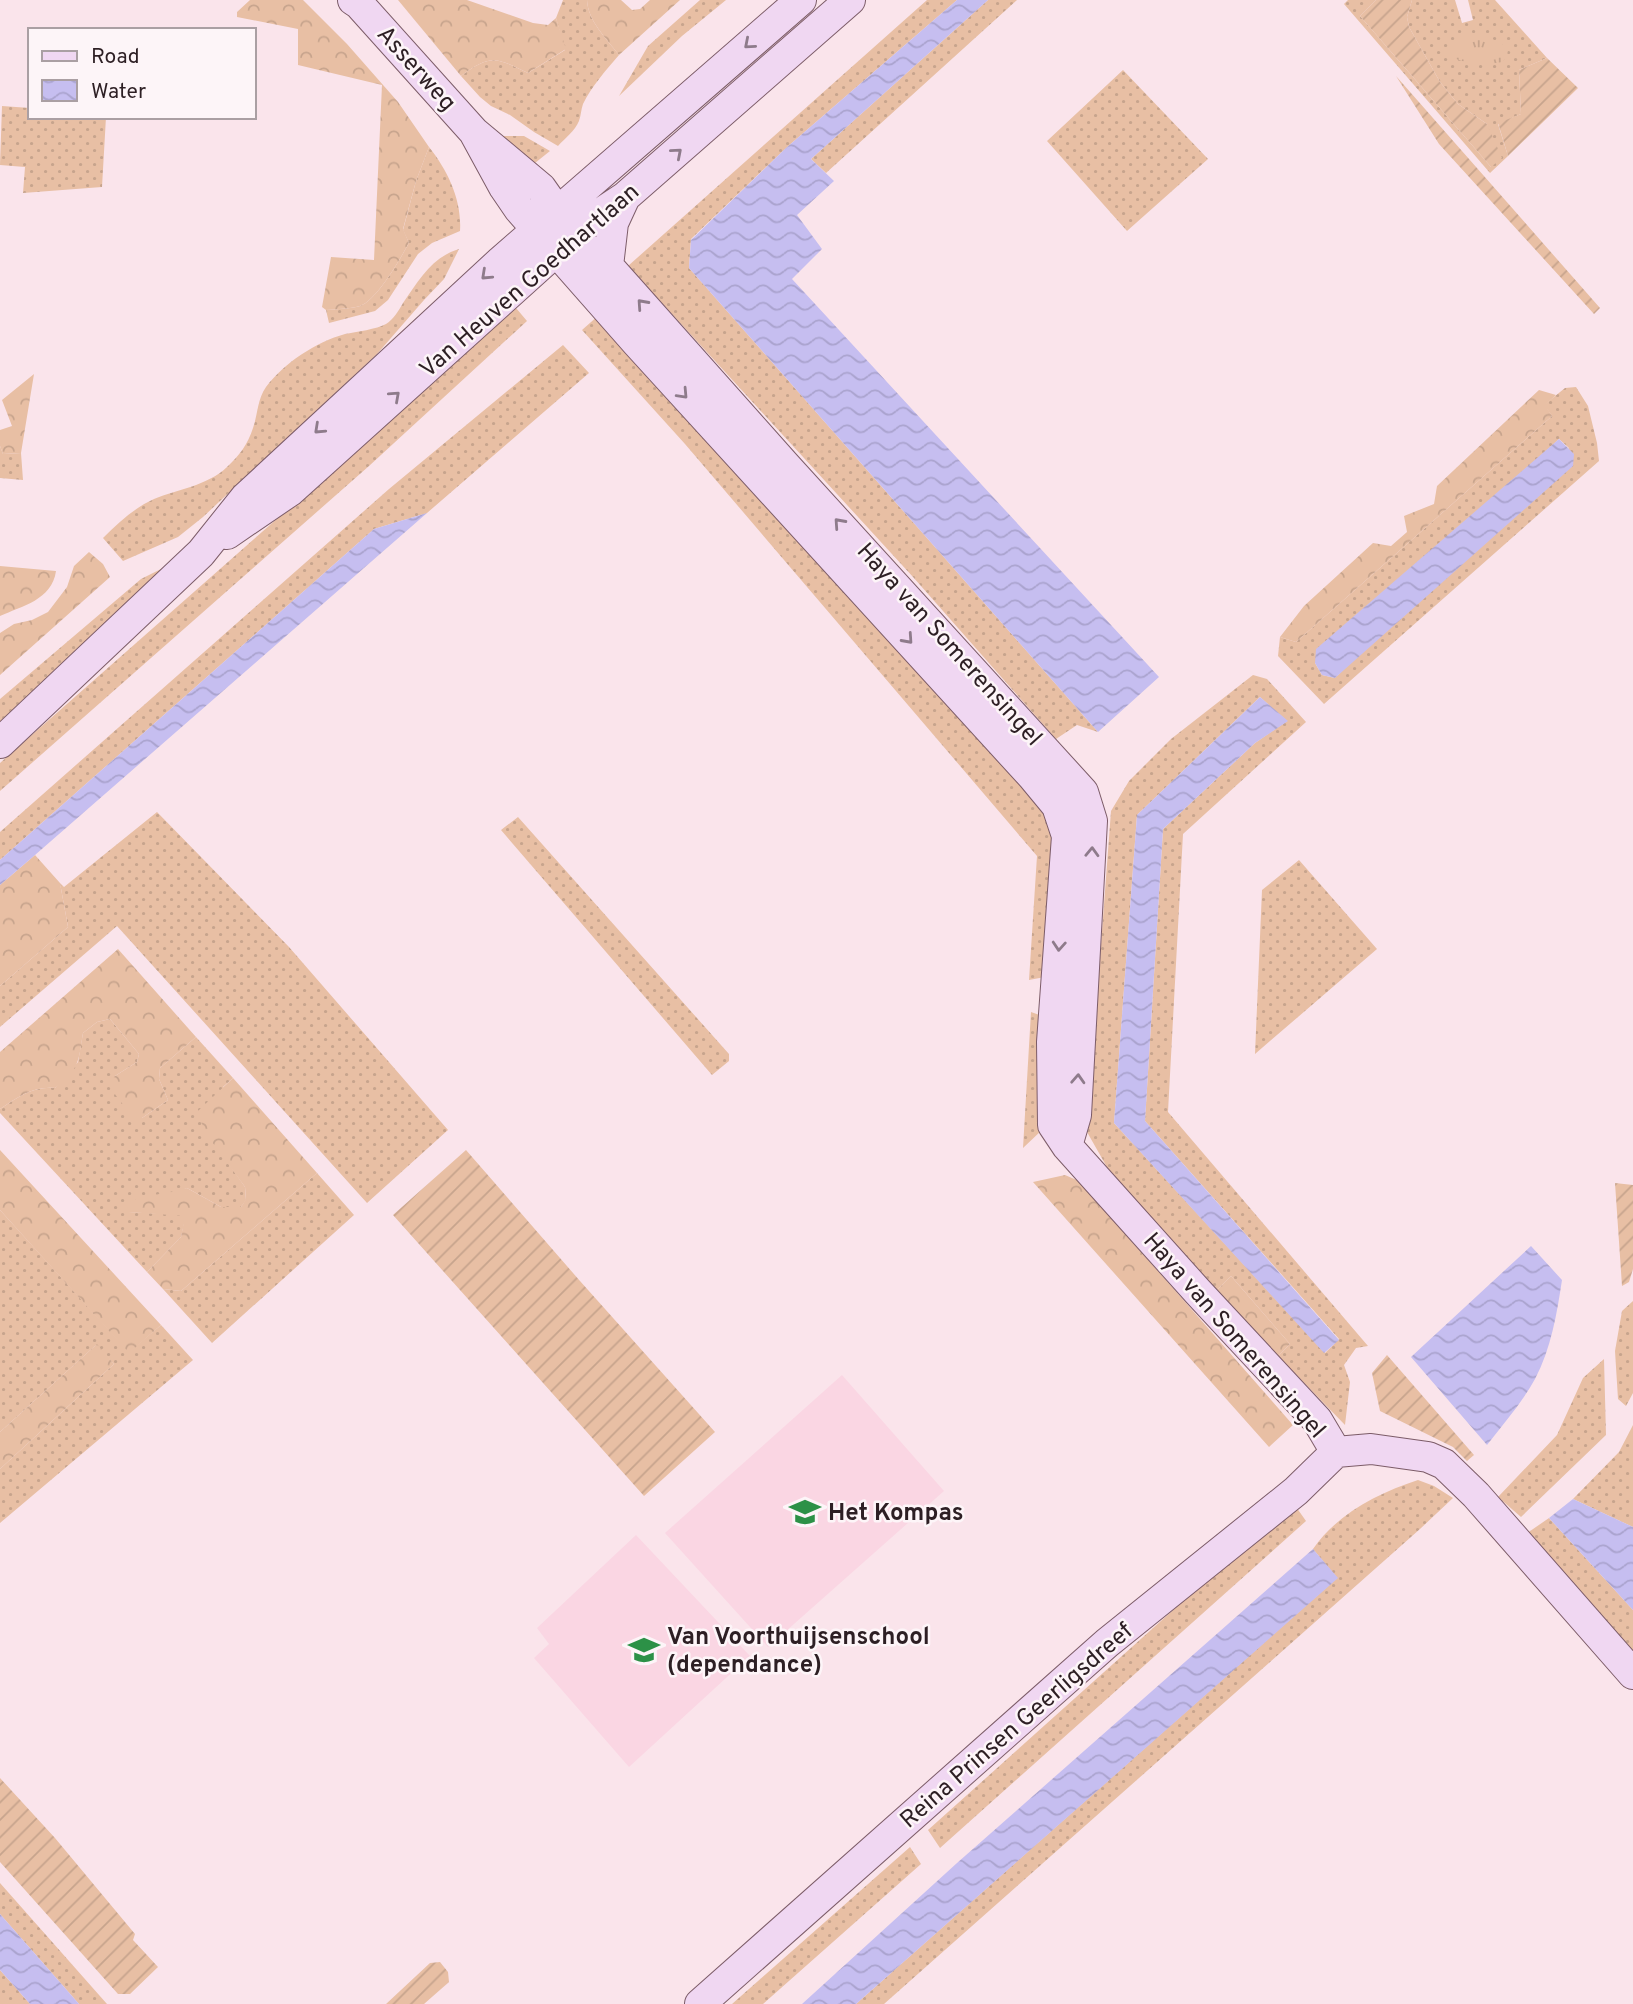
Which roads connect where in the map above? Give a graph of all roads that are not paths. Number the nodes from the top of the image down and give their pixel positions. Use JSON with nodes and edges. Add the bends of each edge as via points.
{"nodes":[{"id":1,"x":801,"y":0,"type":"edge"},
{"id":2,"x":850,"y":0,"type":"edge"},
{"id":3,"x":356,"y":1,"type":"edge"},
{"id":4,"x":625,"y":197,"type":"junction"},
{"id":5,"x":556,"y":232,"type":"junction"},
{"id":6,"x":608,"y":266,"type":"junction"},
{"id":7,"x":0,"y":743,"type":"edge"},
{"id":8,"x":1067,"y":1146,"type":"junction"},
{"id":9,"x":1336,"y":1452,"type":"junction"},
{"id":10,"x":1633,"y":1674,"type":"edge"},
{"id":11,"x":700,"y":2004,"type":"edge"}],
"edges":[{"from":1,"to":5,"type":"street","name":"Van Heuven Goedhartlaan","one_way":true},
{"from":4,"to":2,"type":"street","name":"Van Heuven Goedhartlaan","one_way":true},
{"from":3,"to":5,"type":"street","name":"Asserweg","via":[[474,132],[541,188]]},
{"from":4,"to":5,"type":"street","name":"Van Heuven Goedhartlaan","via":[[595,217]]},
{"from":4,"to":6,"type":"street","via":[[613,223]]},
{"from":5,"to":6,"type":"street","name":"Haya van Somerensingel"},
{"from":5,"to":7,"type":"street","name":"Van Heuven Goedhartlaan","via":[[501,261],[245,498],[201,553]]},
{"from":5,"to":8,"type":"street","name":"Haya van Somerensingel","one_way":true,"via":[[637,343],[1057,806],[1066,836],[1052,1042],[1053,1125]]},
{"from":8,"to":6,"type":"street","name":"Haya van Somerensingel","one_way":true,"via":[[1076,1115],[1093,821],[1083,792]]},
{"from":8,"to":9,"type":"street","name":"Haya van Somerensingel","via":[[1317,1420]]},
{"from":9,"to":10,"type":"street","name":"Haya van Somerensingel","via":[[1371,1449],[1428,1457],[1444,1464]]},
{"from":9,"to":11,"type":"street","name":"Reina Prinsen Geerligsdreef","via":[[1296,1491],[1107,1643]]}]}
